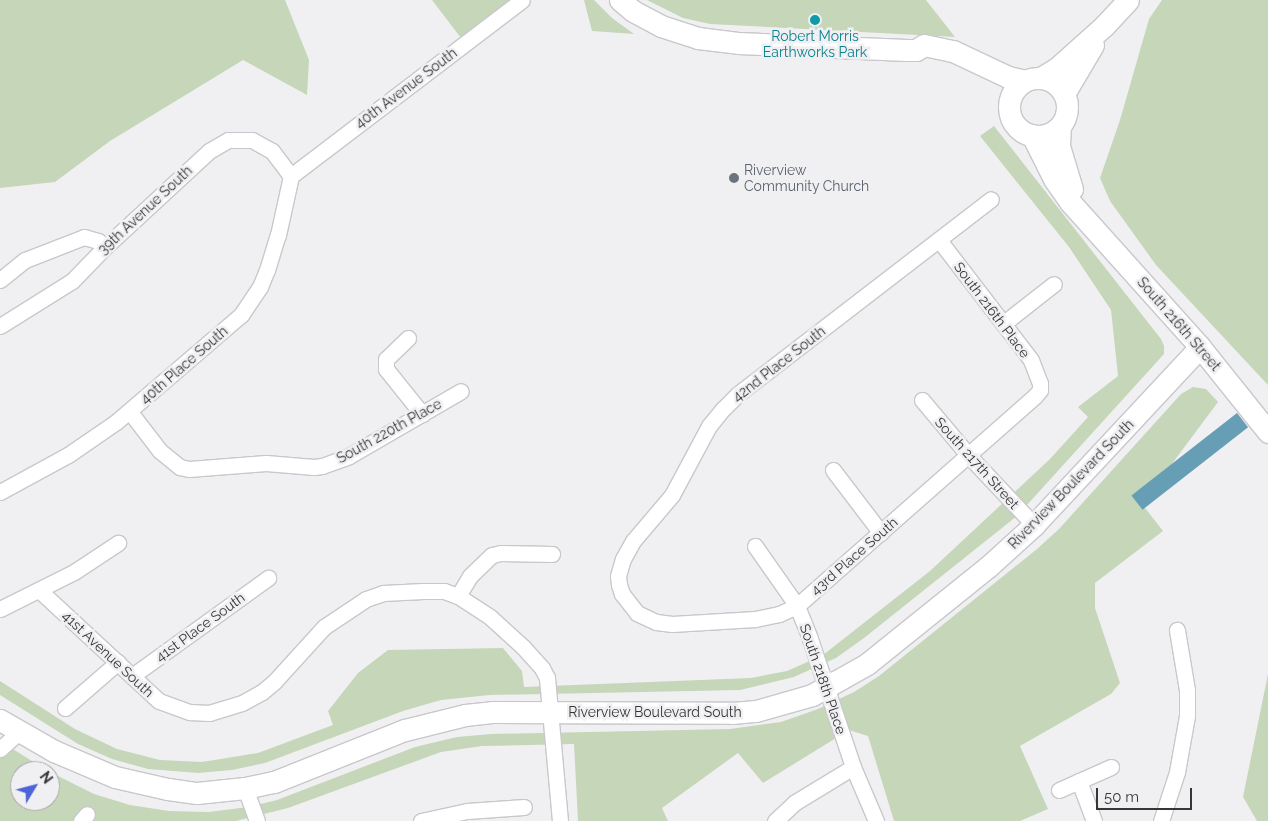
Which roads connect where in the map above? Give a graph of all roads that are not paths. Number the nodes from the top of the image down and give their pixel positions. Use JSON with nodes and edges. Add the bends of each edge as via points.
{"nodes":[{"id":1,"x":522,"y":0,"type":"edge"},
{"id":2,"x":620,"y":0,"type":"edge"},
{"id":3,"x":1128,"y":0,"type":"edge"},
{"id":4,"x":1104,"y":26,"type":"junction"},
{"id":5,"x":916,"y":50,"type":"junction"},
{"id":6,"x":1033,"y":80,"type":"junction"},
{"id":7,"x":1064,"y":94,"type":"junction"},
{"id":8,"x":1010,"y":103,"type":"junction"},
{"id":9,"x":1060,"y":126,"type":"junction"},
{"id":10,"x":1032,"y":135,"type":"junction"},
{"id":11,"x":291,"y":176,"type":"junction"},
{"id":12,"x":991,"y":199,"type":"dead end"},
{"id":13,"x":1086,"y":218,"type":"junction"},
{"id":14,"x":939,"y":240,"type":"junction"},
{"id":15,"x":104,"y":248,"type":"junction"},
{"id":16,"x":0,"y":280,"type":"edge"},
{"id":17,"x":1054,"y":284,"type":"dead end"},
{"id":18,"x":1004,"y":323,"type":"junction"},
{"id":19,"x":0,"y":326,"type":"edge"},
{"id":20,"x":408,"y":338,"type":"dead end"},
{"id":21,"x":1200,"y":347,"type":"junction"},
{"id":22,"x":1040,"y":383,"type":"joint"},
{"id":23,"x":461,"y":390,"type":"dead end"},
{"id":24,"x":922,"y":400,"type":"dead end"},
{"id":25,"x":130,"y":412,"type":"junction"},
{"id":26,"x":422,"y":414,"type":"junction"},
{"id":27,"x":1268,"y":432,"type":"edge"},
{"id":28,"x":969,"y":456,"type":"junction"},
{"id":29,"x":833,"y":470,"type":"dead end"},
{"id":30,"x":0,"y":492,"type":"edge"},
{"id":31,"x":1034,"y":525,"type":"junction"},
{"id":32,"x":881,"y":533,"type":"junction"},
{"id":33,"x":118,"y":542,"type":"dead end"},
{"id":34,"x":755,"y":546,"type":"dead end"},
{"id":35,"x":552,"y":554,"type":"dead end"},
{"id":36,"x":268,"y":578,"type":"dead end"},
{"id":37,"x":39,"y":590,"type":"junction"},
{"id":38,"x":458,"y":596,"type":"junction"},
{"id":39,"x":626,"y":601,"type":"joint"},
{"id":40,"x":797,"y":606,"type":"junction"},
{"id":41,"x":0,"y":609,"type":"edge"},
{"id":42,"x":1177,"y":630,"type":"dead end"},
{"id":43,"x":118,"y":662,"type":"junction"},
{"id":44,"x":132,"y":676,"type":"junction"},
{"id":45,"x":826,"y":688,"type":"junction"},
{"id":46,"x":65,"y":708,"type":"dead end"},
{"id":47,"x":552,"y":712,"type":"junction"},
{"id":48,"x":6,"y":726,"type":"edge"},
{"id":49,"x":0,"y":748,"type":"edge"},
{"id":50,"x":853,"y":767,"type":"junction"},
{"id":51,"x":1111,"y":767,"type":"dead end"},
{"id":52,"x":1078,"y":781,"type":"junction"},
{"id":53,"x":245,"y":788,"type":"junction"},
{"id":54,"x":1059,"y":790,"type":"dead end"},
{"id":55,"x":524,"y":807,"type":"dead end"},
{"id":56,"x":467,"y":816,"type":"edge"},
{"id":57,"x":257,"y":821,"type":"edge"},
{"id":58,"x":421,"y":821,"type":"edge"},
{"id":59,"x":560,"y":821,"type":"edge"},
{"id":60,"x":775,"y":821,"type":"edge"},
{"id":61,"x":876,"y":821,"type":"edge"},
{"id":62,"x":1094,"y":821,"type":"edge"},
{"id":63,"x":1161,"y":821,"type":"edge"}],
"edges":[{"from":1,"to":11,"type":"street","name":"40th Avenue South"},
{"from":2,"to":5,"type":"street","via":[[660,26],[713,41]]},
{"from":3,"to":4,"type":"street"},
{"from":4,"to":6,"type":"street","via":[[1057,68]]},
{"from":4,"to":7,"type":"street"},
{"from":5,"to":6,"type":"street","via":[[924,45],[953,51],[1008,77]]},
{"from":5,"to":8,"type":"street","via":[[923,55],[970,68],[999,89]]},
{"from":6,"to":7,"type":"street","via":[[1056,84]]},
{"from":6,"to":8,"type":"street","via":[[1016,89]]},
{"from":7,"to":9,"type":"street","via":[[1067,108]]},
{"from":8,"to":10,"type":"street","via":[[1013,121]]},
{"from":9,"to":10,"type":"street","via":[[1047,134]]},
{"from":9,"to":13,"type":"street","name":"South 216th Street","via":[[1062,163]]},
{"from":10,"to":13,"type":"street","name":"South 216th Street","via":[[1061,190]]},
{"from":11,"to":15,"type":"street","name":"39th Avenue South","via":[[272,151],[252,140],[228,140],[209,151]]},
{"from":11,"to":25,"type":"street","name":"40th Place South","via":[[267,270],[250,303],[230,326]]},
{"from":12,"to":14,"type":"street","name":"42nd Place South"},
{"from":13,"to":21,"type":"street","name":"South 216th Street"},
{"from":14,"to":18,"type":"street","name":"South 216th Place"},
{"from":14,"to":39,"type":"street","name":"42nd Place South","via":[[723,409],[709,426],[672,495],[633,541],[623,559],[618,576]]},
{"from":15,"to":16,"type":"street","via":[[98,241],[84,237],[25,260]]},
{"from":15,"to":19,"type":"street","name":"39th Avenue South","via":[[72,282]]},
{"from":17,"to":18,"type":"street"},
{"from":18,"to":22,"type":"street","name":"South 216th Place","via":[[1031,360]]},
{"from":20,"to":26,"type":"street","via":[[386,359],[386,369]]},
{"from":21,"to":27,"type":"street","name":"South 216th Street"},
{"from":21,"to":31,"type":"street","name":"Riverview Boulevard South"},
{"from":22,"to":28,"type":"street","name":"43rd Place South","via":[[1040,390],[1028,404]]},
{"from":23,"to":26,"type":"street","name":"South 220th Place"},
{"from":24,"to":28,"type":"street","name":"South 217th Street"},
{"from":25,"to":26,"type":"street","name":"South 220th Place","via":[[168,459],[189,469],[252,463],[322,466],[350,456]]},
{"from":25,"to":30,"type":"street","name":"40th Place South","via":[[68,455]]},
{"from":28,"to":31,"type":"street","name":"South 217th Street"},
{"from":28,"to":32,"type":"street","name":"43rd Place South"},
{"from":29,"to":32,"type":"street"},
{"from":31,"to":45,"type":"street","name":"Riverview Boulevard South","via":[[989,566],[867,664]]},
{"from":32,"to":40,"type":"street","name":"43rd Place South"},
{"from":33,"to":37,"type":"street","via":[[88,564]]},
{"from":34,"to":40,"type":"street","name":"South 218th Place"},
{"from":35,"to":38,"type":"street","via":[[492,555],[470,576]]},
{"from":36,"to":44,"type":"street","name":"41st Place South"},
{"from":37,"to":41,"type":"street"},
{"from":37,"to":43,"type":"street","name":"41st Avenue South"},
{"from":38,"to":44,"type":"street","name":"41st Avenue South","via":[[444,591],[423,591],[383,593],[366,599],[324,627],[262,692],[242,703],[209,713],[190,712],[159,702]]},
{"from":38,"to":47,"type":"street","via":[[490,617],[542,668],[547,678]]},
{"from":39,"to":40,"type":"street","name":"43rd Place South","via":[[646,618],[672,624],[755,619]]},
{"from":40,"to":45,"type":"street","name":"South 218th Place"},
{"from":42,"to":63,"type":"street","via":[[1187,690],[1187,716],[1177,772]]},
{"from":43,"to":44,"type":"street","name":"41st Avenue South"},
{"from":43,"to":46,"type":"street"},
{"from":45,"to":47,"type":"street","name":"Riverview Boulevard South","via":[[780,705],[732,713]]},
{"from":45,"to":50,"type":"street","name":"South 218th Place"},
{"from":47,"to":53,"type":"street","name":"Riverview Boulevard South","via":[[492,712],[440,719],[304,772]]},
{"from":47,"to":59,"type":"street"},
{"from":48,"to":49,"type":"street"},
{"from":48,"to":53,"type":"street","name":"Riverview Boulevard South","via":[[115,777],[197,793]]},
{"from":50,"to":60,"type":"street","via":[[794,803]]},
{"from":50,"to":61,"type":"street","name":"South 218th Place"},
{"from":51,"to":52,"type":"street"},
{"from":52,"to":54,"type":"street"},
{"from":52,"to":62,"type":"street"},
{"from":53,"to":57,"type":"street"},
{"from":55,"to":56,"type":"street"},
{"from":56,"to":58,"type":"street"}]}
